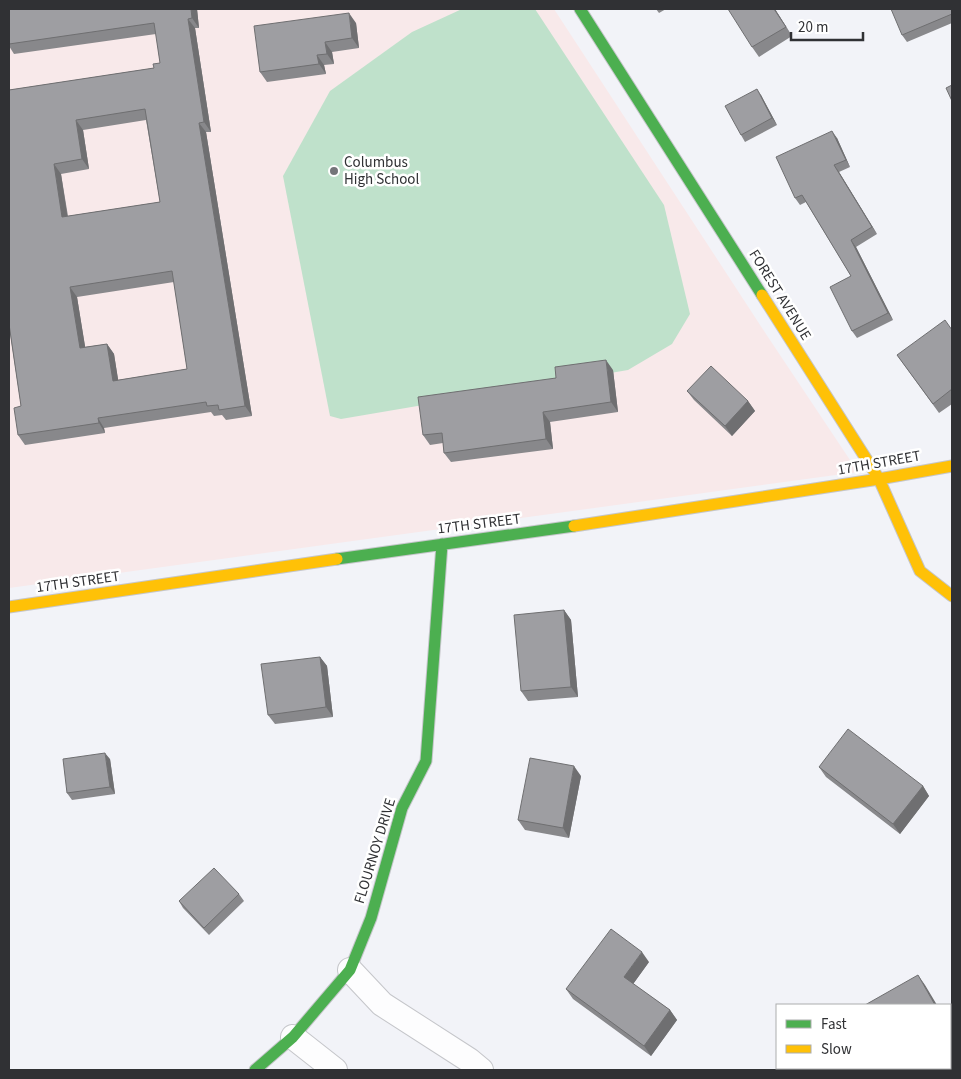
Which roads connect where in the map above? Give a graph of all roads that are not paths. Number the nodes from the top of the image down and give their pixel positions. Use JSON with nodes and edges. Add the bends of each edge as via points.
{"nodes":[{"id":1,"x":580,"y":9,"type":"edge"},
{"id":2,"x":948,"y":463,"type":"edge"},
{"id":3,"x":879,"y":479,"type":"junction"},
{"id":4,"x":442,"y":544,"type":"junction"},
{"id":5,"x":952,"y":596,"type":"edge"},
{"id":6,"x":9,"y":607,"type":"edge"},
{"id":7,"x":350,"y":970,"type":"junction"},
{"id":8,"x":293,"y":1037,"type":"junction"},
{"id":9,"x":255,"y":1070,"type":"edge"},
{"id":10,"x":335,"y":1070,"type":"edge"},
{"id":11,"x":481,"y":1070,"type":"edge"}],
"edges":[{"from":1,"to":3,"type":"street","name":"FOREST AVENUE"},
{"from":2,"to":3,"type":"street","name":"17TH STREET"},
{"from":3,"to":4,"type":"street","name":"17TH STREET"},
{"from":3,"to":5,"type":"street","name":"FOREST AVENUE","via":[[920,571]]},
{"from":4,"to":6,"type":"street","name":"17TH STREET"},
{"from":4,"to":7,"type":"street","name":"FLOURNOY DRIVE","via":[[426,760],[402,808],[371,918]]},
{"from":7,"to":8,"type":"street","name":"FLOURNOY DRIVE"},
{"from":7,"to":11,"type":"street","via":[[382,1004]]},
{"from":8,"to":9,"type":"street","name":"FLOURNOY DRIVE"},
{"from":8,"to":10,"type":"street"}]}
